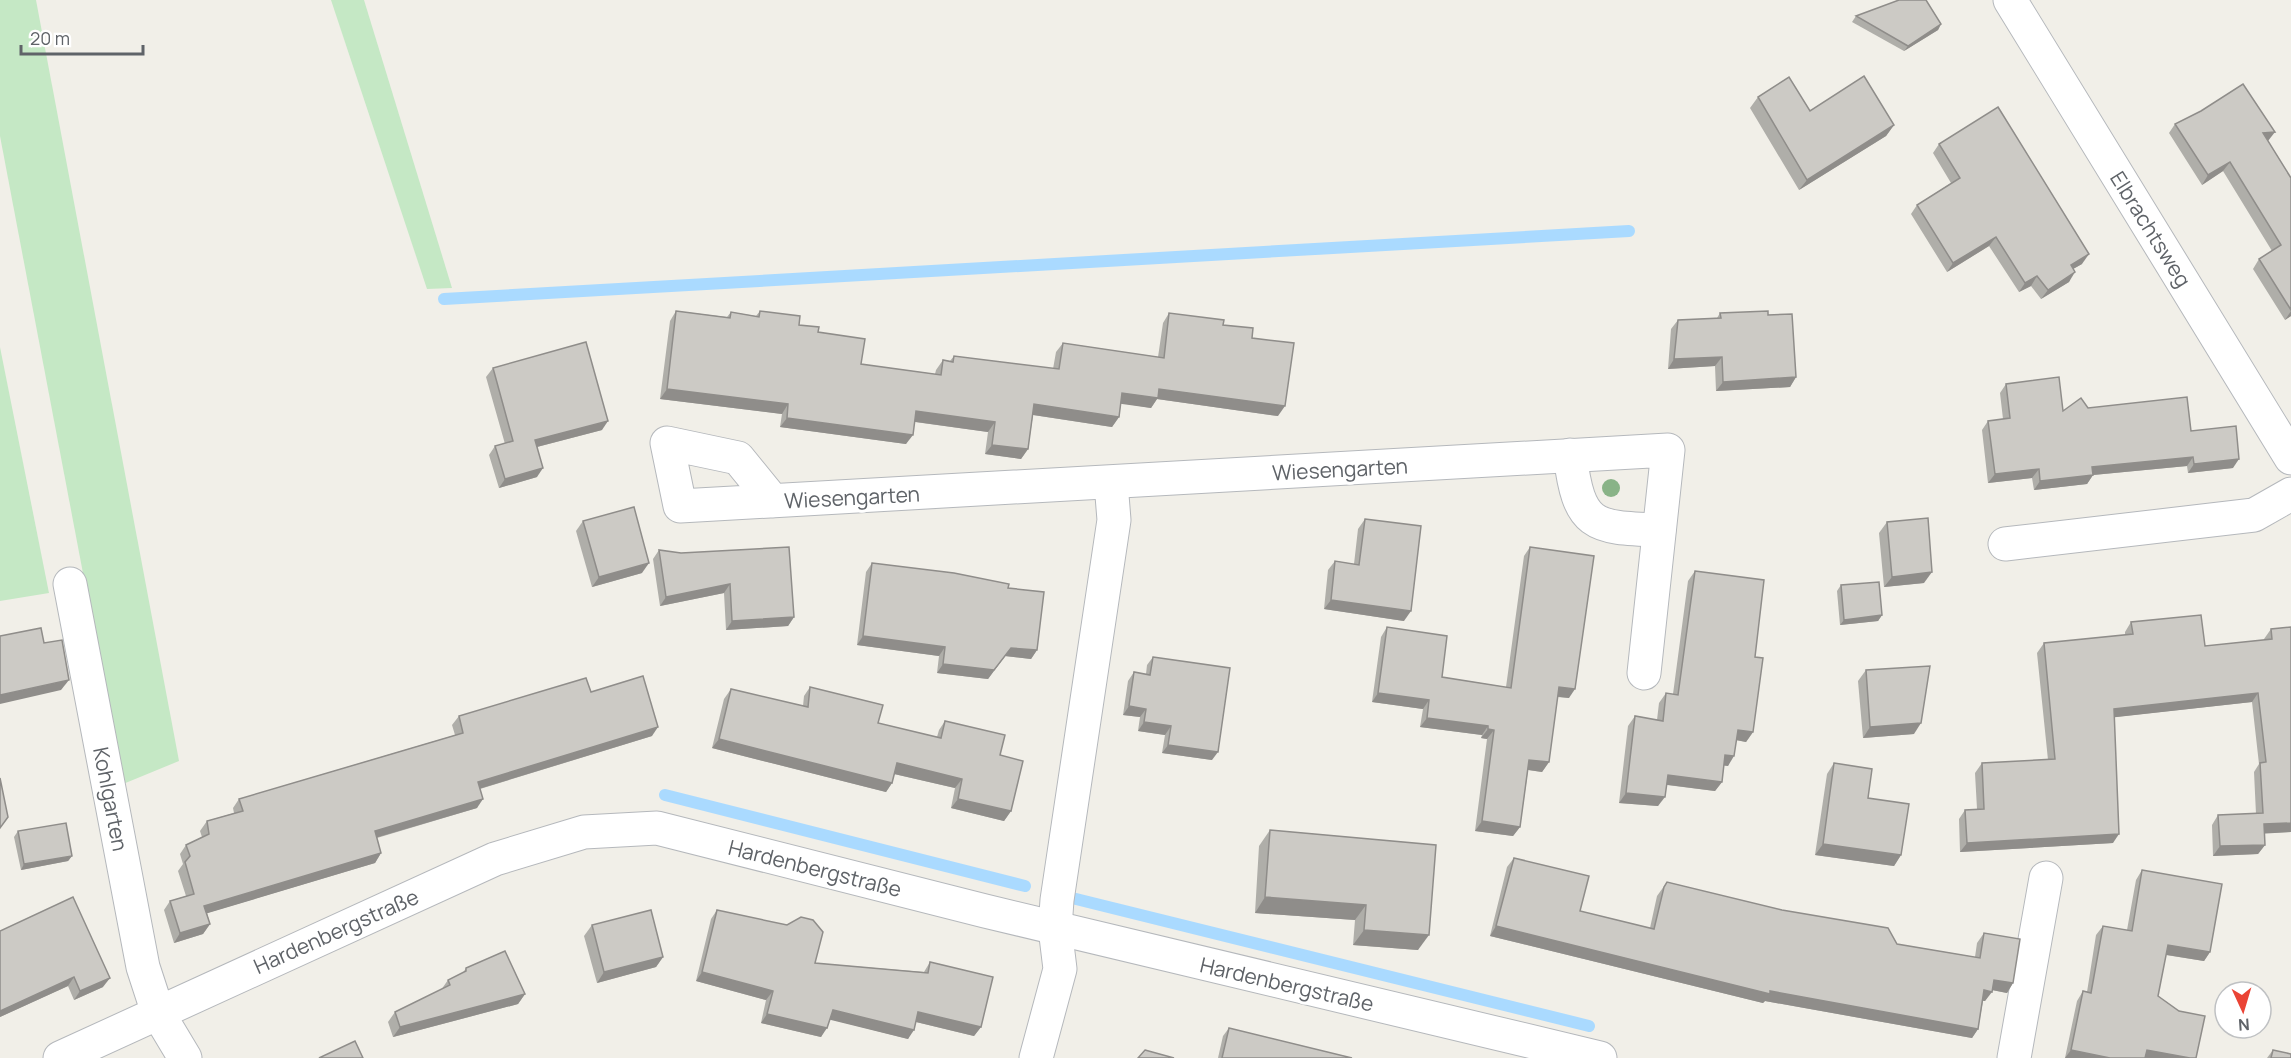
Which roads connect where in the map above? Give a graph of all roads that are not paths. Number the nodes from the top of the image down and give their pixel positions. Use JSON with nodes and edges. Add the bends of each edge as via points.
{"nodes":[{"id":1,"x":2016,"y":2,"type":"edge"},
{"id":2,"x":1570,"y":455,"type":"junction"},
{"id":3,"x":2291,"y":458,"type":"edge"},
{"id":4,"x":1111,"y":483,"type":"junction"},
{"id":5,"x":2291,"y":494,"type":"edge"},
{"id":6,"x":773,"y":501,"type":"dead end"},
{"id":7,"x":1659,"y":530,"type":"junction"},
{"id":8,"x":2005,"y":544,"type":"dead end"},
{"id":9,"x":70,"y":584,"type":"dead end"},
{"id":10,"x":1644,"y":673,"type":"dead end"},
{"id":11,"x":2046,"y":878,"type":"dead end"},
{"id":12,"x":1055,"y":928,"type":"junction"},
{"id":13,"x":158,"y":1013,"type":"junction"},
{"id":14,"x":1549,"y":1052,"type":"edge"},
{"id":15,"x":60,"y":1058,"type":"edge"},
{"id":16,"x":185,"y":1058,"type":"edge"},
{"id":17,"x":1036,"y":1058,"type":"edge"},
{"id":18,"x":1600,"y":1058,"type":"edge"},
{"id":19,"x":2014,"y":1058,"type":"edge"}],
"edges":[{"from":1,"to":3,"type":"street","name":"Elbrachtsweg"},
{"from":2,"to":4,"type":"street","name":"Wiesengarten"},
{"from":2,"to":7,"type":"street","via":[[1574,487],[1590,518],[1612,529]]},
{"from":2,"to":7,"type":"street","name":"Wiesengarten","via":[[1668,450]]},
{"from":4,"to":6,"type":"street","name":"Wiesengarten"},
{"from":4,"to":12,"type":"street","via":[[1114,520]]},
{"from":5,"to":8,"type":"street","via":[[2254,515]]},
{"from":7,"to":10,"type":"street","name":"Wiesengarten"},
{"from":9,"to":13,"type":"street","name":"Kohlgarten","via":[[143,967]]},
{"from":11,"to":19,"type":"street"},
{"from":12,"to":13,"type":"street","name":"Hardenbergstraße","via":[[657,828],[584,832],[495,859]]},
{"from":12,"to":14,"type":"street","name":"Hardenbergstraße"},
{"from":12,"to":17,"type":"street","via":[[1060,969]]},
{"from":13,"to":15,"type":"street","name":"Hardenbergstraße"},
{"from":13,"to":16,"type":"street","name":"Kohlgarten"},
{"from":14,"to":18,"type":"street","name":"Hardenbergstraße"}]}
